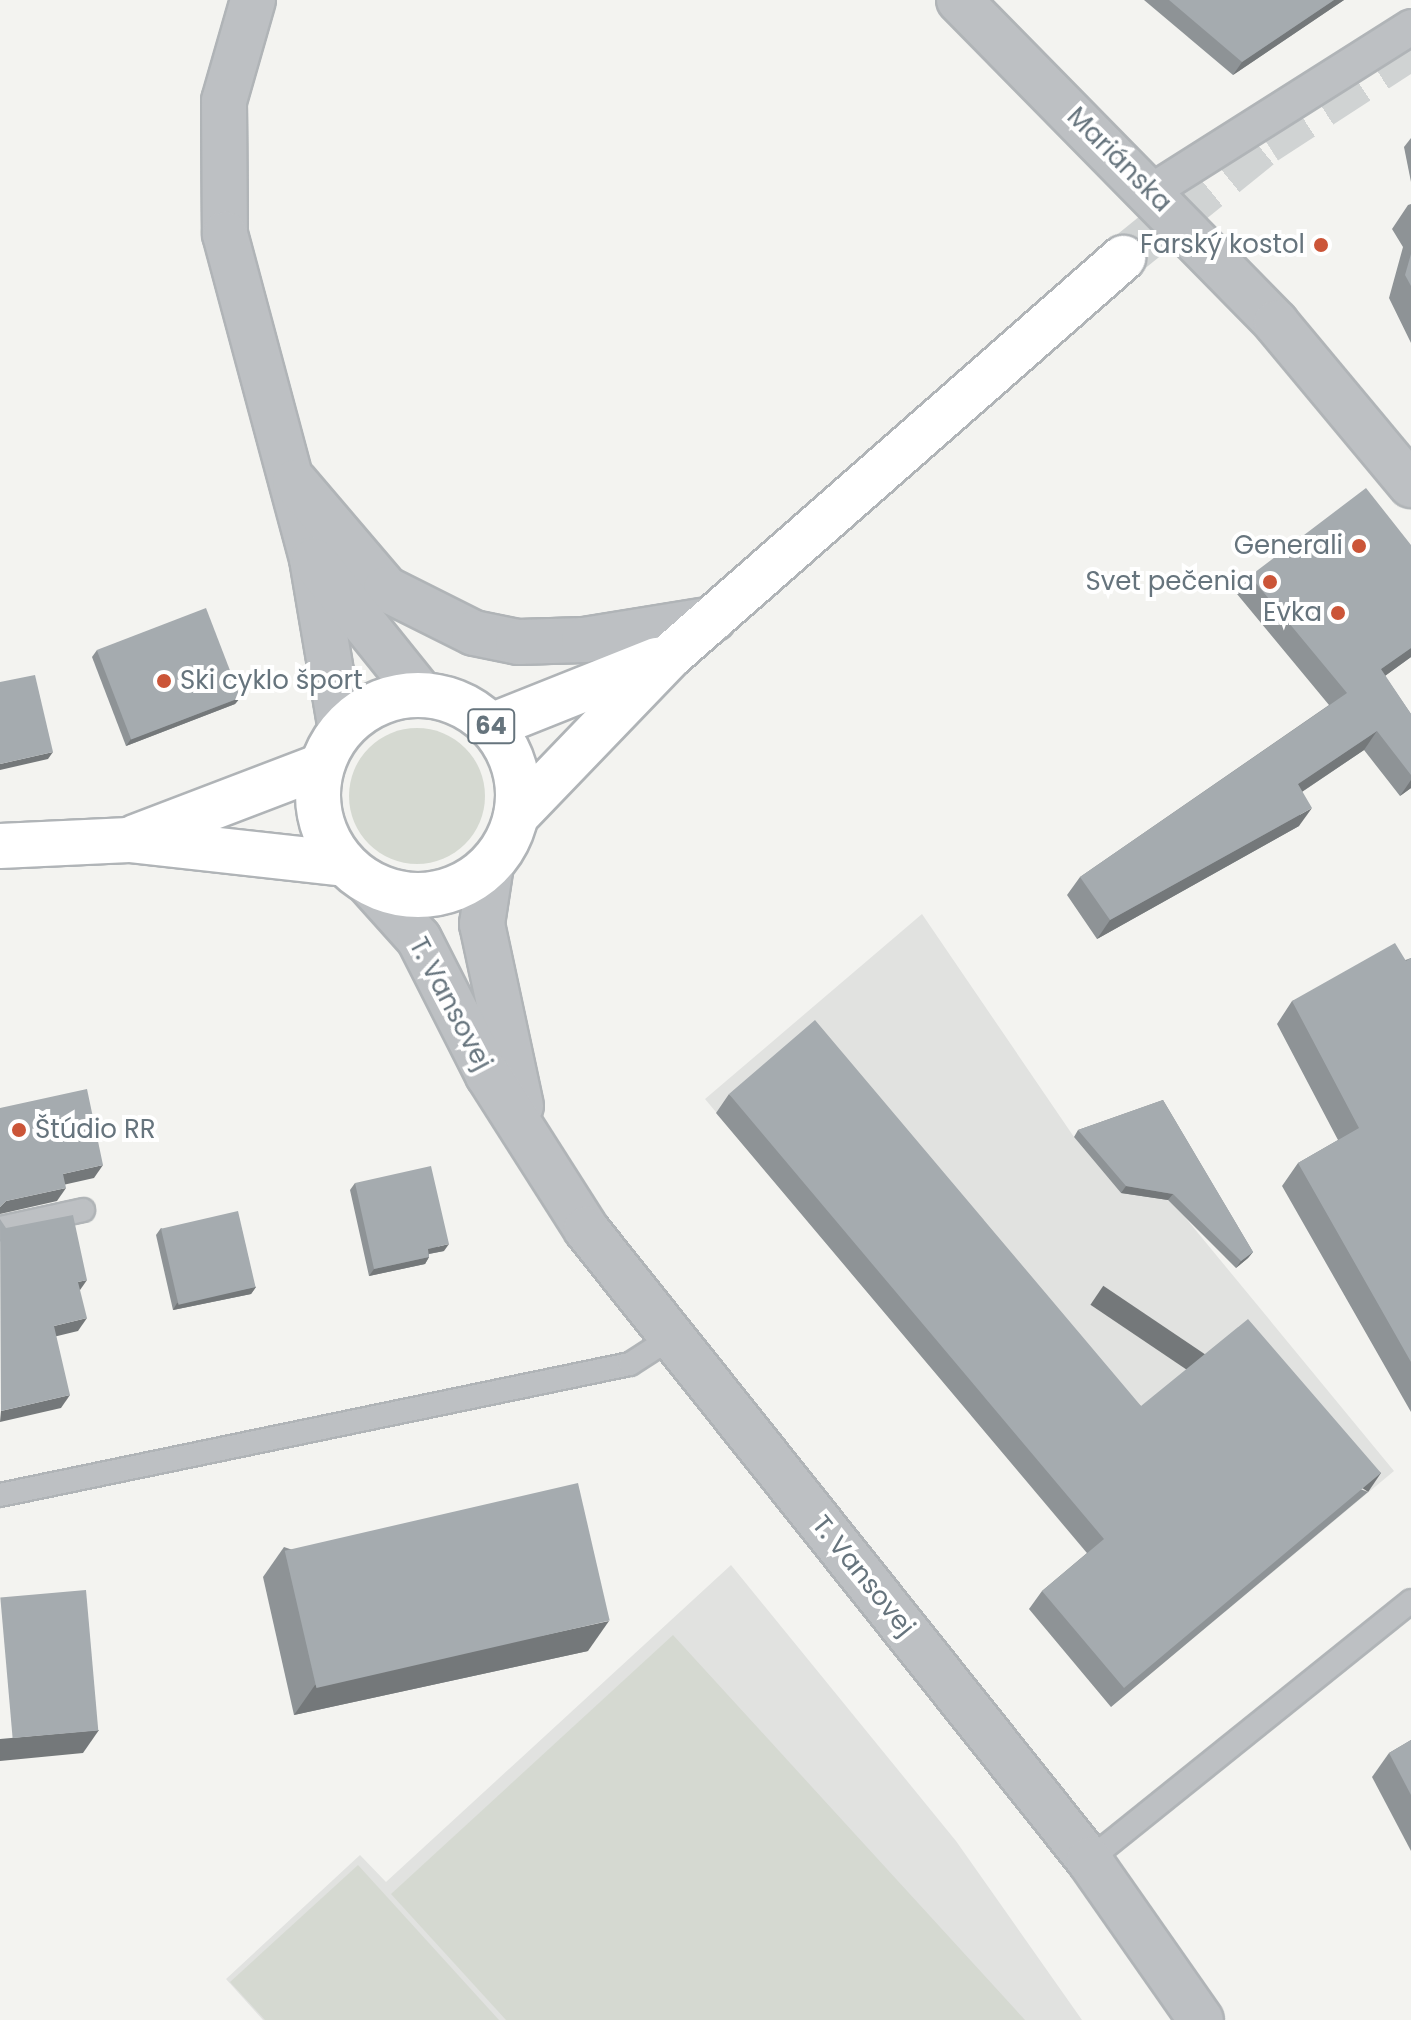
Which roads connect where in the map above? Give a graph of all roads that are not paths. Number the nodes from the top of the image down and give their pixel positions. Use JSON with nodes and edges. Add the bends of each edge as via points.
{"nodes":[{"id":1,"x":253,"y":0,"type":"edge"},
{"id":2,"x":966,"y":2,"type":"edge"},
{"id":3,"x":1411,"y":27,"type":"edge"},
{"id":4,"x":1152,"y":191,"type":"junction"},
{"id":5,"x":1123,"y":258,"type":"tunnel mouth"},
{"id":6,"x":292,"y":479,"type":"junction"},
{"id":7,"x":1411,"y":485,"type":"edge"},
{"id":8,"x":312,"y":559,"type":"junction"},
{"id":9,"x":713,"y":619,"type":"junction"},
{"id":10,"x":671,"y":655,"type":"junction"},
{"id":11,"x":421,"y":694,"type":"junction"},
{"id":12,"x":491,"y":726,"type":"junction"},
{"id":13,"x":331,"y":748,"type":"junction"},
{"id":14,"x":516,"y":816,"type":"junction"},
{"id":15,"x":129,"y":840,"type":"junction"},
{"id":16,"x":0,"y":846,"type":"edge"},
{"id":17,"x":491,"y":865,"type":"junction"},
{"id":18,"x":356,"y":873,"type":"junction"},
{"id":19,"x":527,"y":1131,"type":"junction"},
{"id":20,"x":83,"y":1210,"type":"dead end"},
{"id":21,"x":0,"y":1228,"type":"edge"},
{"id":22,"x":672,"y":1337,"type":"junction"},
{"id":23,"x":0,"y":1495,"type":"edge"},
{"id":24,"x":1411,"y":1601,"type":"edge"},
{"id":25,"x":1089,"y":1860,"type":"junction"},
{"id":26,"x":1201,"y":2020,"type":"edge"}],
"edges":[{"from":1,"to":6,"type":"street","via":[[224,101],[222,208],[248,331]]},
{"from":2,"to":4,"type":"street","name":"Mariánska"},
{"from":3,"to":4,"type":"street"},
{"from":4,"to":7,"type":"street","name":"Mariánska","via":[[1276,323]]},
{"from":5,"to":9,"type":"main road","number":"64"},
{"from":6,"to":8,"type":"street"},
{"from":6,"to":9,"type":"street","via":[[386,589],[420,613],[474,633],[518,642],[584,640]]},
{"from":8,"to":11,"type":"street"},
{"from":8,"to":13,"type":"street"},
{"from":9,"to":10,"type":"main road","number":"64"},
{"from":10,"to":12,"type":"main road","number":"64"},
{"from":10,"to":14,"type":"main road","number":"64"},
{"from":11,"to":12,"type":"main road","number":"64","via":[[451,700]]},
{"from":11,"to":13,"type":"main road","number":"64","via":[[385,700]]},
{"from":12,"to":14,"type":"main road","number":"64","via":[[514,768]]},
{"from":13,"to":15,"type":"main road","number":"64"},
{"from":13,"to":18,"type":"main road","via":[[320,818]]},
{"from":14,"to":17,"type":"main road","number":"64"},
{"from":15,"to":16,"type":"main road","number":"64"},
{"from":15,"to":18,"type":"main road","number":"64"},
{"from":17,"to":18,"type":"main road","number":"64","via":[[432,895],[399,894]]},
{"from":17,"to":19,"type":"street","name":"T. Vansovej","via":[[482,924]]},
{"from":18,"to":19,"type":"street","name":"T. Vansovej","via":[[419,939],[488,1075]]},
{"from":19,"to":22,"type":"street","name":"T. Vansovej","via":[[586,1229]]},
{"from":20,"to":21,"type":"lane"},
{"from":22,"to":23,"type":"lane","via":[[630,1364]]},
{"from":22,"to":25,"type":"street","name":"T. Vansovej"},
{"from":24,"to":25,"type":"lane"},
{"from":25,"to":26,"type":"street","name":"T. Vansovej"}]}
